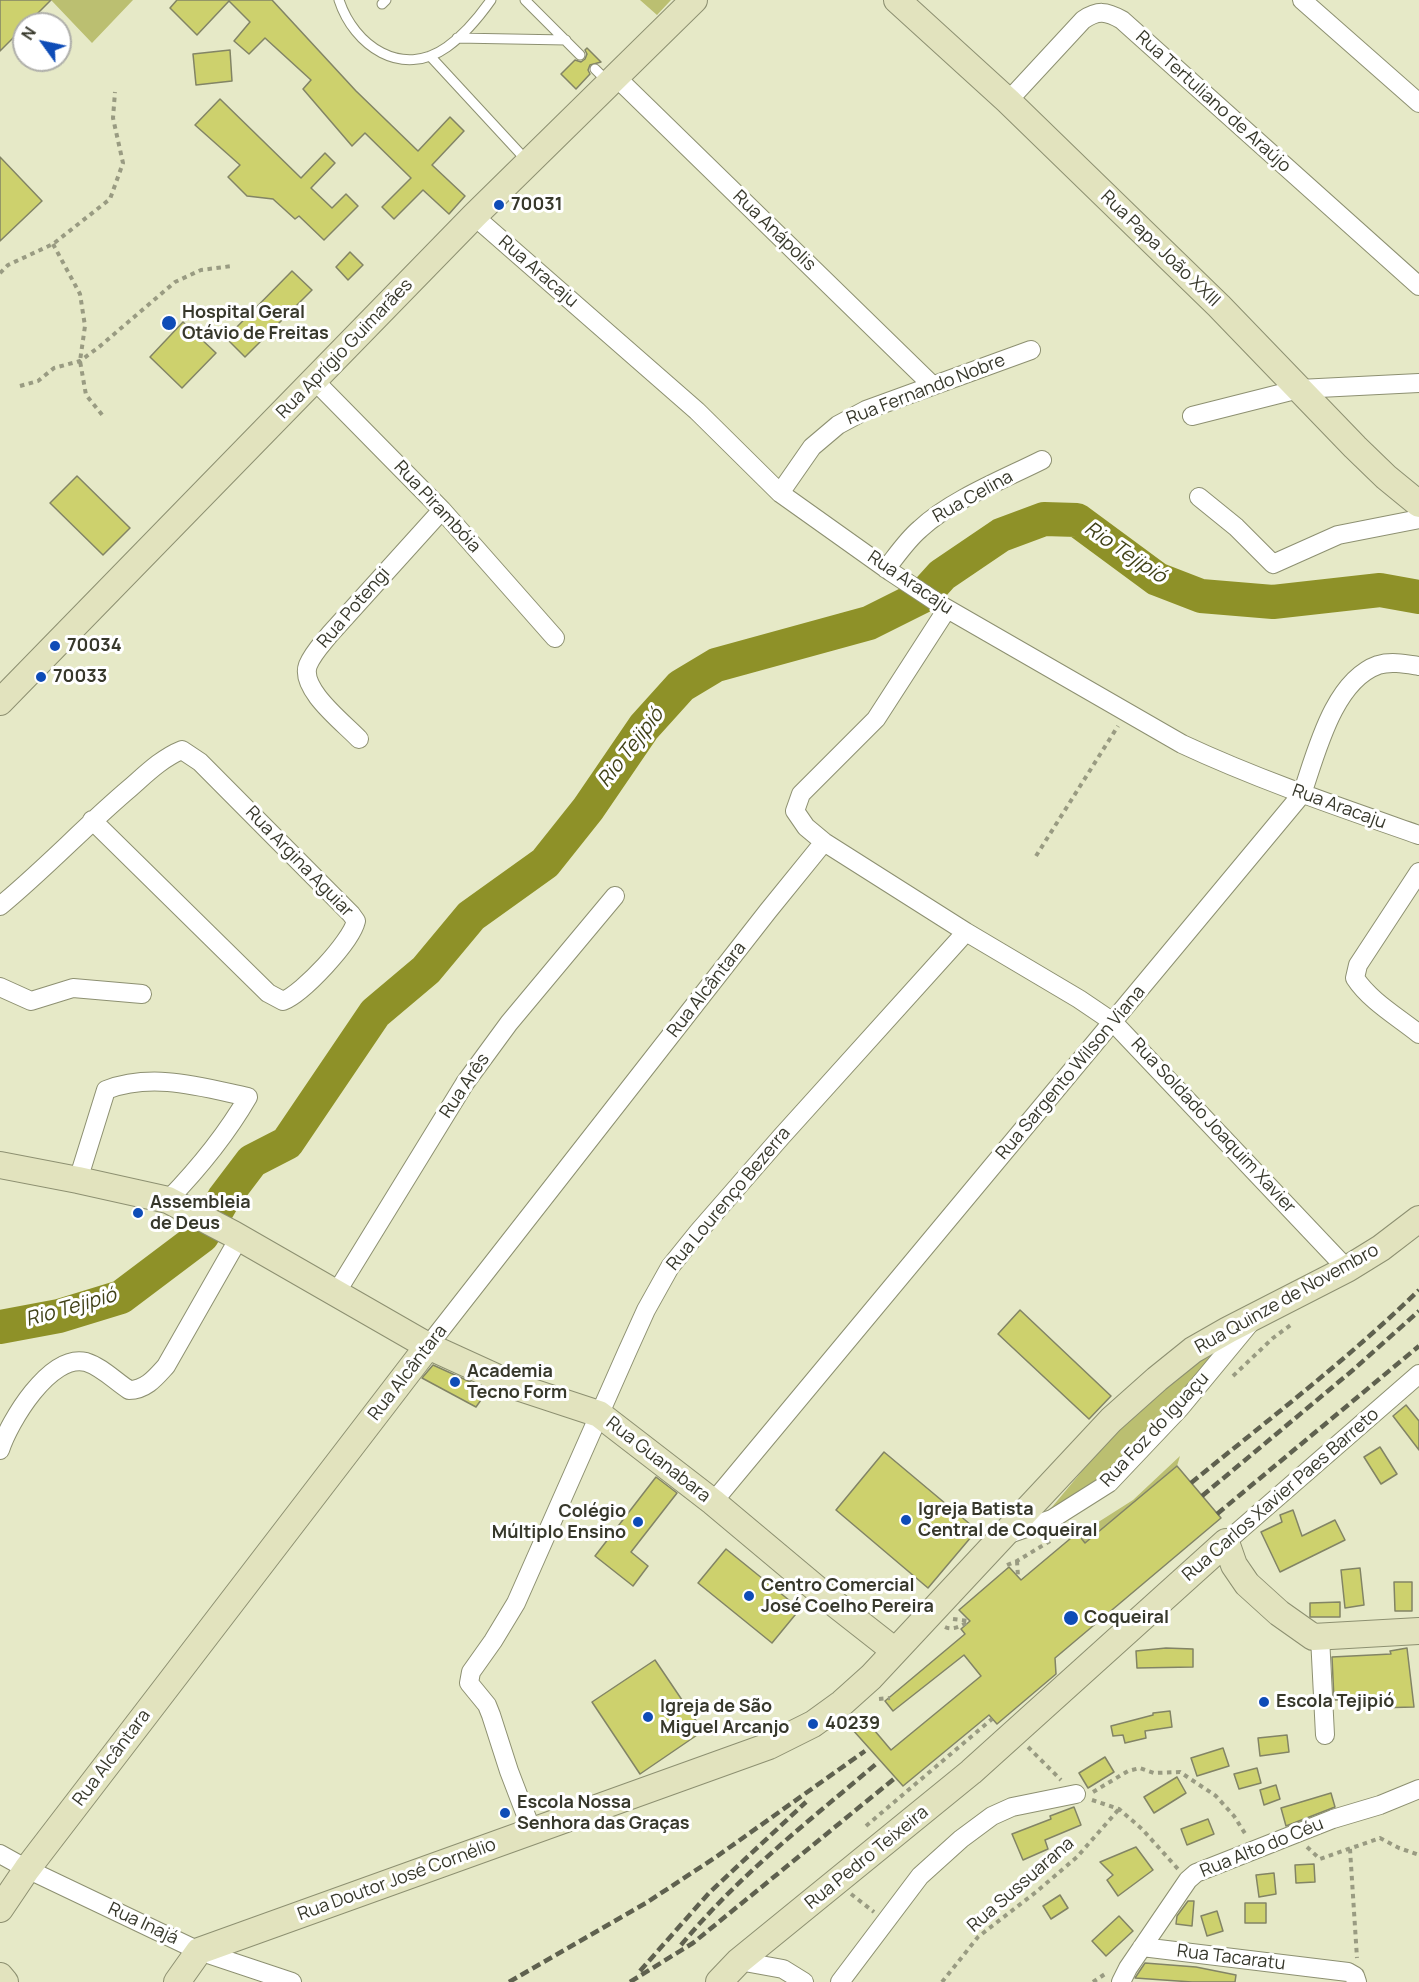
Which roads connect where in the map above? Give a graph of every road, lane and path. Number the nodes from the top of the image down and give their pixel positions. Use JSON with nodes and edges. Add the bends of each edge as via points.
{"nodes":[{"id":1,"x":339,"y":0,"type":"edge"},
{"id":2,"x":491,"y":0,"type":"edge"},
{"id":3,"x":525,"y":0,"type":"edge"},
{"id":4,"x":694,"y":0,"type":"edge"},
{"id":5,"x":897,"y":0,"type":"edge"},
{"id":6,"x":1302,"y":0,"type":"edge"},
{"id":7,"x":457,"y":38,"type":"junction"},
{"id":8,"x":566,"y":40,"type":"junction"},
{"id":9,"x":580,"y":55,"type":"dead end"},
{"id":10,"x":430,"y":56,"type":"junction"},
{"id":11,"x":605,"y":76,"type":"junction"},
{"id":12,"x":114,"y":92,"type":"dead end"},
{"id":13,"x":1008,"y":101,"type":"junction"},
{"id":14,"x":1419,"y":103,"type":"edge"},
{"id":15,"x":529,"y":162,"type":"junction"},
{"id":16,"x":474,"y":216,"type":"junction"},
{"id":17,"x":53,"y":244,"type":"junction"},
{"id":18,"x":232,"y":266,"type":"dead end"},
{"id":19,"x":0,"y":273,"type":"edge"},
{"id":20,"x":1419,"y":286,"type":"edge"},
{"id":21,"x":1031,"y":350,"type":"dead end"},
{"id":22,"x":80,"y":361,"type":"junction"},
{"id":23,"x":314,"y":380,"type":"junction"},
{"id":24,"x":1419,"y":383,"type":"edge"},
{"id":25,"x":932,"y":385,"type":"junction"},
{"id":26,"x":20,"y":386,"type":"dead end"},
{"id":27,"x":1299,"y":389,"type":"junction"},
{"id":28,"x":1192,"y":416,"type":"dead end"},
{"id":29,"x":104,"y":417,"type":"dead end"},
{"id":30,"x":1042,"y":460,"type":"dead end"},
{"id":31,"x":780,"y":492,"type":"junction"},
{"id":32,"x":1199,"y":496,"type":"dead end"},
{"id":33,"x":1419,"y":504,"type":"edge"},
{"id":34,"x":442,"y":510,"type":"junction"},
{"id":35,"x":1419,"y":519,"type":"edge"},
{"id":36,"x":889,"y":570,"type":"junction"},
{"id":37,"x":946,"y":608,"type":"junction"},
{"id":38,"x":555,"y":638,"type":"dead end"},
{"id":39,"x":1419,"y":666,"type":"edge"},
{"id":40,"x":0,"y":702,"type":"edge"},
{"id":41,"x":1127,"y":713,"type":"junction"},
{"id":42,"x":359,"y":739,"type":"dead end"},
{"id":43,"x":1302,"y":794,"type":"junction"},
{"id":44,"x":92,"y":820,"type":"junction"},
{"id":45,"x":1419,"y":835,"type":"edge"},
{"id":46,"x":824,"y":842,"type":"junction"},
{"id":47,"x":1036,"y":856,"type":"dead end"},
{"id":48,"x":1419,"y":872,"type":"edge"},
{"id":49,"x":615,"y":896,"type":"dead end"},
{"id":50,"x":0,"y":906,"type":"edge"},
{"id":51,"x":966,"y":932,"type":"junction"},
{"id":52,"x":0,"y":987,"type":"edge"},
{"id":53,"x":141,"y":994,"type":"dead end"},
{"id":54,"x":1113,"y":1022,"type":"junction"},
{"id":55,"x":1419,"y":1034,"type":"edge"},
{"id":56,"x":0,"y":1165,"type":"edge"},
{"id":57,"x":78,"y":1180,"type":"junction"},
{"id":58,"x":173,"y":1203,"type":"junction"},
{"id":59,"x":1419,"y":1219,"type":"edge"},
{"id":60,"x":236,"y":1236,"type":"junction"},
{"id":61,"x":1347,"y":1269,"type":"junction"},
{"id":62,"x":336,"y":1293,"type":"junction"},
{"id":63,"x":1255,"y":1316,"type":"junction"},
{"id":64,"x":428,"y":1346,"type":"junction"},
{"id":65,"x":1419,"y":1374,"type":"edge"},
{"id":66,"x":599,"y":1414,"type":"junction"},
{"id":67,"x":0,"y":1450,"type":"edge"},
{"id":68,"x":713,"y":1502,"type":"junction"},
{"id":69,"x":1006,"y":1535,"type":"junction"},
{"id":70,"x":1226,"y":1542,"type":"junction"},
{"id":71,"x":1017,"y":1561,"type":"dead end"},
{"id":72,"x":1018,"y":1577,"type":"dead end"},
{"id":73,"x":946,"y":1617,"type":"dead end"},
{"id":74,"x":942,"y":1626,"type":"dead end"},
{"id":75,"x":1419,"y":1631,"type":"edge"},
{"id":76,"x":1316,"y":1637,"type":"junction"},
{"id":77,"x":895,"y":1651,"type":"junction"},
{"id":78,"x":1015,"y":1734,"type":"joint"},
{"id":79,"x":1325,"y":1735,"type":"dead end"},
{"id":80,"x":1419,"y":1790,"type":"edge"},
{"id":81,"x":1080,"y":1796,"type":"junction"},
{"id":82,"x":1119,"y":1809,"type":"junction"},
{"id":83,"x":532,"y":1831,"type":"junction"},
{"id":84,"x":1292,"y":1835,"type":"junction"},
{"id":85,"x":1350,"y":1848,"type":"junction"},
{"id":86,"x":1255,"y":1849,"type":"junction"},
{"id":87,"x":0,"y":1854,"type":"edge"},
{"id":88,"x":1419,"y":1854,"type":"edge"},
{"id":89,"x":27,"y":1869,"type":"junction"},
{"id":90,"x":1188,"y":1880,"type":"junction"},
{"id":91,"x":837,"y":1883,"type":"junction"},
{"id":92,"x":0,"y":1909,"type":"edge"},
{"id":93,"x":885,"y":1921,"type":"junction"},
{"id":94,"x":1142,"y":1947,"type":"junction"},
{"id":95,"x":199,"y":1951,"type":"junction"},
{"id":96,"x":740,"y":1961,"type":"junction"},
{"id":97,"x":0,"y":1976,"type":"edge"},
{"id":98,"x":1356,"y":1979,"type":"edge"},
{"id":99,"x":5,"y":1982,"type":"edge"},
{"id":100,"x":177,"y":1982,"type":"edge"},
{"id":101,"x":292,"y":1982,"type":"edge"},
{"id":102,"x":719,"y":1982,"type":"edge"},
{"id":103,"x":804,"y":1982,"type":"edge"},
{"id":104,"x":840,"y":1982,"type":"edge"},
{"id":105,"x":942,"y":1982,"type":"edge"},
{"id":106,"x":1121,"y":1982,"type":"edge"}],
"edges":[{"from":1,"to":10,"type":"lane","via":[[354,31],[370,48],[408,61]]},
{"from":2,"to":7,"type":"lane"},
{"from":3,"to":8,"type":"lane"},
{"from":4,"to":11,"type":"street","name":"Rua Aprígio Guimarães"},
{"from":5,"to":13,"type":"street","name":"Rua Papa João XXIII"},
{"from":6,"to":14,"type":"street"},
{"from":7,"to":8,"type":"lane"},
{"from":7,"to":10,"type":"lane"},
{"from":8,"to":9,"type":"lane"},
{"from":10,"to":15,"type":"lane"},
{"from":11,"to":15,"type":"street","name":"Rua Aprígio Guimarães"},
{"from":11,"to":25,"type":"street","name":"Rua Anápolis"},
{"from":12,"to":17,"type":"path","via":[[113,118],[123,163],[110,199]]},
{"from":13,"to":20,"type":"street","name":"Rua Tertuliano de Araújo","via":[[1083,20],[1100,11],[1110,14],[1122,20]]},
{"from":13,"to":27,"type":"street","name":"Rua Papa João XXIII"},
{"from":15,"to":16,"type":"street","name":"Rua Aprígio Guimarães"},
{"from":16,"to":23,"type":"street","name":"Rua Aprígio Guimarães"},
{"from":16,"to":31,"type":"street","name":"Rua Aracaju","via":[[697,411]]},
{"from":17,"to":19,"type":"path","via":[[8,265]]},
{"from":17,"to":22,"type":"path","via":[[80,294],[85,326]]},
{"from":18,"to":22,"type":"path","via":[[201,270],[175,282]]},
{"from":21,"to":25,"type":"street","name":"Rua Fernando Nobre"},
{"from":22,"to":26,"type":"path","via":[[54,368],[38,381]]},
{"from":22,"to":29,"type":"path","via":[[86,395]]},
{"from":23,"to":34,"type":"street","name":"Rua Pirambóia"},
{"from":23,"to":40,"type":"street","name":"Rua Aprígio Guimarães"},
{"from":24,"to":27,"type":"street"},
{"from":25,"to":31,"type":"street","name":"Rua Fernando Nobre","via":[[838,425],[812,447]]},
{"from":27,"to":28,"type":"street"},
{"from":27,"to":33,"type":"street","name":"Rua Papa João XXIII"},
{"from":30,"to":36,"type":"street","name":"Rua Celina","via":[[937,516],[920,529]]},
{"from":31,"to":36,"type":"street","name":"Rua Aracaju"},
{"from":32,"to":35,"type":"street","via":[[1273,564],[1338,535]]},
{"from":34,"to":38,"type":"street","name":"Rua Pirambóia"},
{"from":34,"to":42,"type":"street","name":"Rua Potengi","via":[[330,634],[308,667],[310,687]]},
{"from":36,"to":37,"type":"street","name":"Rua Aracaju"},
{"from":37,"to":41,"type":"street","name":"Rua Aracaju"},
{"from":37,"to":46,"type":"street","name":"Rua Soldado Joaquim Xavier","via":[[876,719],[797,802],[795,811],[799,819]]},
{"from":39,"to":43,"type":"street","name":"Rua Sargento Wilson Viana","via":[[1378,665],[1359,675],[1341,696]]},
{"from":41,"to":43,"type":"street","name":"Rua Aracaju","via":[[1182,744]]},
{"from":41,"to":47,"type":"path"},
{"from":43,"to":45,"type":"street","name":"Rua Aracaju"},
{"from":43,"to":54,"type":"street","name":"Rua Sargento Wilson Viana"},
{"from":44,"to":44,"type":"street","name":"Rua Argina Aguiar","via":[[276,999],[294,997],[341,947],[354,927],[356,921],[351,914],[200,762],[182,750],[160,763]]},
{"from":44,"to":50,"type":"street","name":"Rua Argina Aguiar"},
{"from":46,"to":51,"type":"street","name":"Rua Soldado Joaquim Xavier"},
{"from":46,"to":64,"type":"street","name":"Rua Alcântara"},
{"from":48,"to":55,"type":"street","via":[[1358,965],[1355,978]]},
{"from":49,"to":62,"type":"street","name":"Rua Arês","via":[[509,1023],[465,1083]]},
{"from":51,"to":54,"type":"street","name":"Rua Soldado Joaquim Xavier"},
{"from":51,"to":66,"type":"street","name":"Rua Lourenço Bezerra","via":[[670,1267]]},
{"from":52,"to":53,"type":"street","via":[[31,1001],[73,988]]},
{"from":54,"to":61,"type":"street","name":"Rua Soldado Joaquim Xavier"},
{"from":54,"to":68,"type":"street","name":"Rua Sargento Wilson Viana"},
{"from":56,"to":57,"type":"street"},
{"from":57,"to":58,"type":"street"},
{"from":57,"to":58,"type":"street","via":[[106,1090],[125,1083],[173,1081],[248,1097]]},
{"from":58,"to":60,"type":"street","name":"Rua Guanabara"},
{"from":59,"to":61,"type":"street","name":"Rua Quinze de Novembro"},
{"from":60,"to":62,"type":"street","name":"Rua Guanabara"},
{"from":60,"to":67,"type":"street","via":[[166,1366],[152,1380],[142,1388],[129,1390],[97,1366],[71,1362],[36,1389],[18,1412]]},
{"from":61,"to":63,"type":"street","name":"Rua Quinze de Novembro"},
{"from":62,"to":64,"type":"street","name":"Rua Guanabara"},
{"from":63,"to":69,"type":"street","name":"Rua Quinze de Novembro","via":[[1193,1350],[1157,1379],[1111,1420]]},
{"from":63,"to":69,"type":"street","name":"Rua Foz do Iguaçu","via":[[1180,1408],[1109,1483],[1052,1519]]},
{"from":64,"to":66,"type":"street","name":"Rua Guanabara","via":[[520,1388]]},
{"from":64,"to":89,"type":"street","name":"Rua Alcântara"},
{"from":65,"to":70,"type":"street","name":"Rua Carlos Xavier Paes Barreto"},
{"from":66,"to":68,"type":"street","name":"Rua Guanabara"},
{"from":66,"to":83,"type":"street","name":"Rua Lourenço Bezerra","via":[[516,1603],[469,1676],[469,1683],[487,1705]]},
{"from":68,"to":77,"type":"street","name":"Rua Guanabara"},
{"from":69,"to":77,"type":"street","name":"Rua Doutor José Cornélio"},
{"from":70,"to":76,"type":"street","via":[[1234,1565],[1247,1584],[1279,1613]]},
{"from":70,"to":78,"type":"street","name":"Rua Carlos Xavier Paes Barreto"},
{"from":71,"to":72,"type":"path"},
{"from":73,"to":74,"type":"path","via":[[970,1621],[949,1629]]},
{"from":75,"to":76,"type":"street"},
{"from":76,"to":79,"type":"street"},
{"from":77,"to":83,"type":"street","name":"Rua Doutor José Cornélio","via":[[842,1703],[813,1724],[769,1746]]},
{"from":78,"to":91,"type":"street","name":"Rua Pedro Teixeira"},
{"from":80,"to":84,"type":"street","name":"Rua Alto do Céu"},
{"from":81,"to":82,"type":"path"},
{"from":81,"to":86,"type":"path","via":[[1128,1770],[1180,1772],[1216,1796]]},
{"from":81,"to":93,"type":"street","via":[[1012,1807],[992,1815],[928,1868]]},
{"from":82,"to":90,"type":"path"},
{"from":82,"to":105,"type":"path","name":"Rua Sussuarana","via":[[1077,1857],[978,1937]]},
{"from":83,"to":95,"type":"street","name":"Rua Doutor José Cornélio"},
{"from":84,"to":85,"type":"path","via":[[1320,1859]]},
{"from":84,"to":86,"type":"street","name":"Rua Alto do Céu"},
{"from":85,"to":88,"type":"path","via":[[1380,1838]]},
{"from":85,"to":98,"type":"path","via":[[1358,1953]]},
{"from":86,"to":90,"type":"street","name":"Rua Alto do Céu","via":[[1202,1869]]},
{"from":87,"to":89,"type":"street","name":"Rua Inajá"},
{"from":89,"to":92,"type":"street","name":"Rua Alcântara"},
{"from":89,"to":95,"type":"street","name":"Rua Inajá"},
{"from":90,"to":94,"type":"street","name":"Rua Alto do Céu"},
{"from":91,"to":93,"type":"path"},
{"from":91,"to":96,"type":"street","name":"Rua Pedro Teixeira"},
{"from":93,"to":104,"type":"street"},
{"from":94,"to":98,"type":"street","name":"Rua Tacaratu","via":[[1348,1972]]},
{"from":94,"to":106,"type":"street","name":"Rua Alto do Céu"},
{"from":95,"to":100,"type":"street"},
{"from":95,"to":101,"type":"street","name":"Rua Inajá"},
{"from":96,"to":102,"type":"street","name":"Rua Pedro Teixeira"},
{"from":96,"to":103,"type":"street","via":[[783,1969]]},
{"from":97,"to":99,"type":"street"}]}
